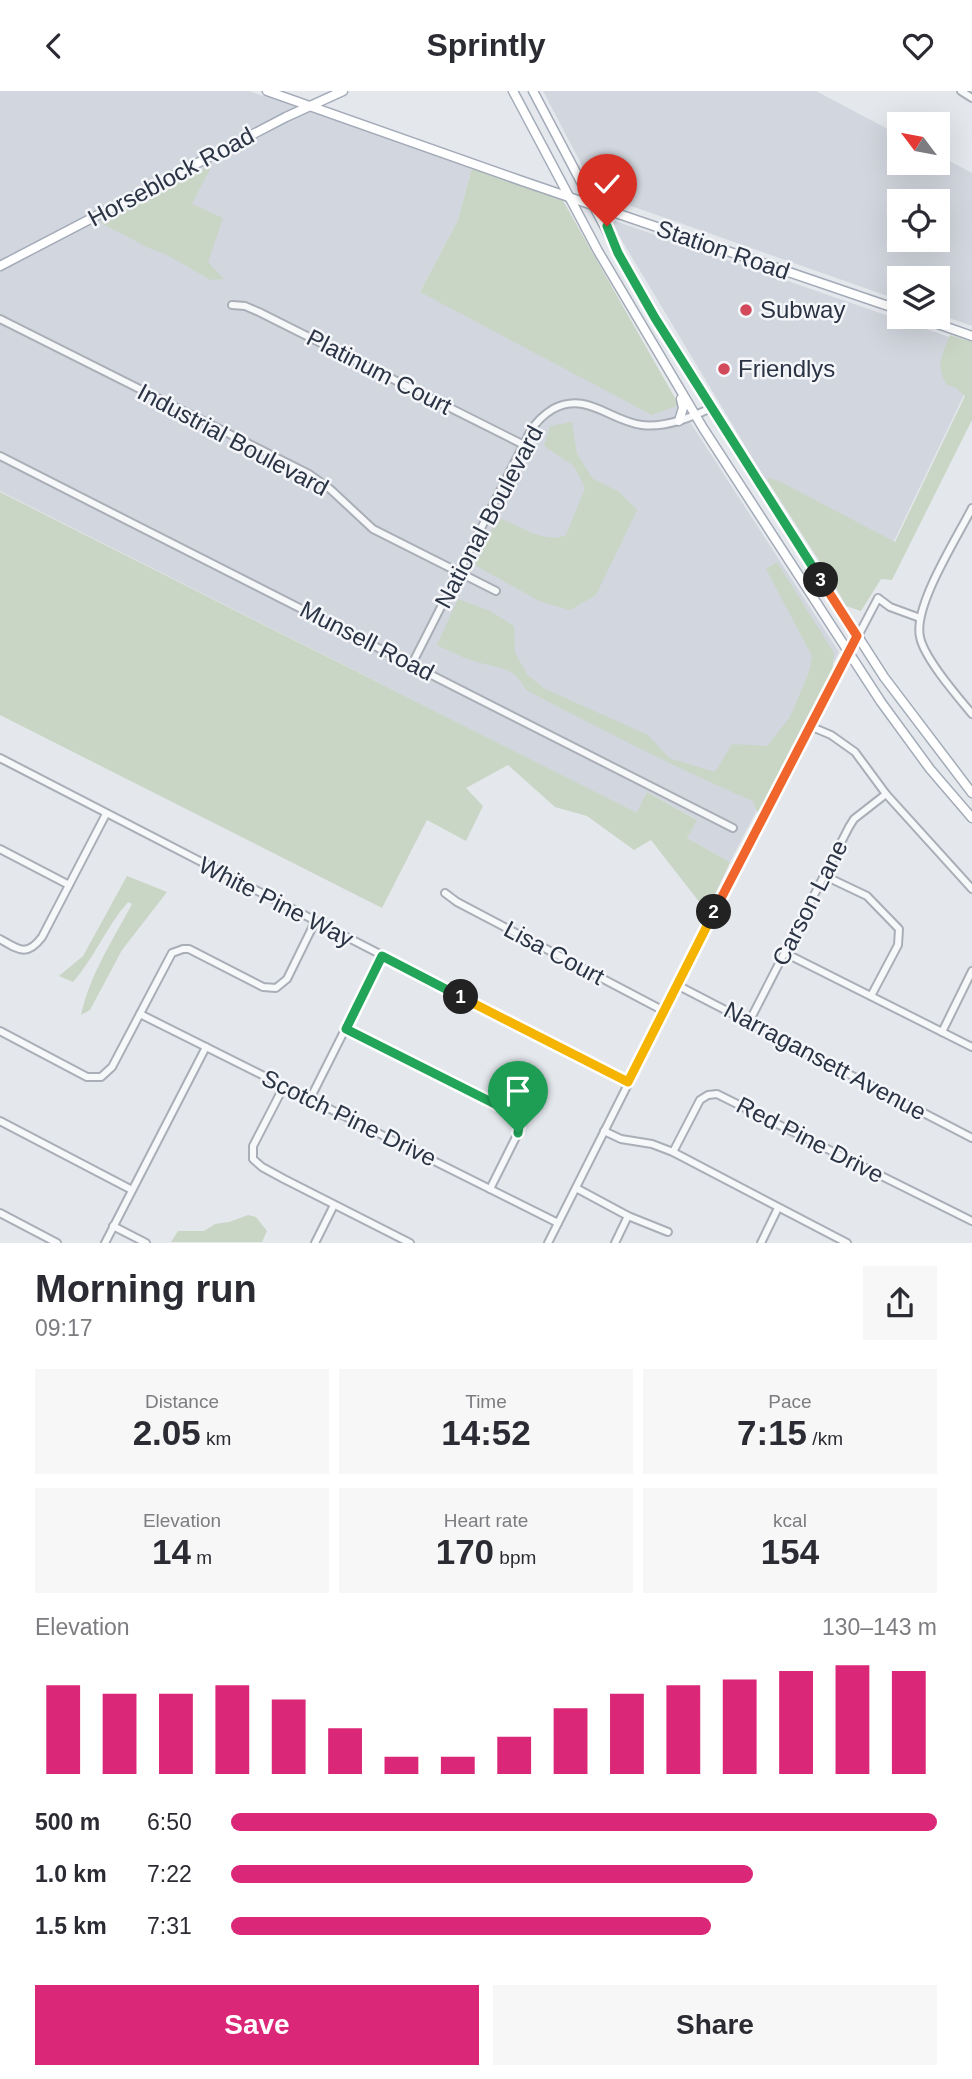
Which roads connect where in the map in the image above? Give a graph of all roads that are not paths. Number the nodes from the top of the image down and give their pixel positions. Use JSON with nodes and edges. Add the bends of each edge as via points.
{"nodes":[{"id":1,"x":267,"y":91,"type":"edge"},
{"id":2,"x":343,"y":91,"type":"edge"},
{"id":3,"x":513,"y":91,"type":"edge"},
{"id":4,"x":533,"y":91,"type":"edge"},
{"id":5,"x":961,"y":91,"type":"edge"},
{"id":6,"x":972,"y":98,"type":"edge"},
{"id":7,"x":309,"y":106,"type":"junction"},
{"id":8,"x":552,"y":164,"type":"junction"},
{"id":9,"x":544,"y":188,"type":"junction"},
{"id":10,"x":569,"y":197,"type":"junction"},
{"id":11,"x":591,"y":204,"type":"junction"},
{"id":12,"x":618,"y":213,"type":"junction"},
{"id":13,"x":618,"y":253,"type":"junction"},
{"id":14,"x":0,"y":266,"type":"edge"},
{"id":15,"x":232,"y":305,"type":"dead end"},
{"id":16,"x":887,"y":306,"type":"edge"},
{"id":17,"x":0,"y":319,"type":"edge"},
{"id":18,"x":950,"y":328,"type":"edge"},
{"id":19,"x":972,"y":336,"type":"edge"},
{"id":20,"x":672,"y":377,"type":"junction"},
{"id":21,"x":711,"y":408,"type":"junction"},
{"id":22,"x":695,"y":415,"type":"junction"},
{"id":23,"x":679,"y":421,"type":"junction"},
{"id":24,"x":524,"y":445,"type":"junction"},
{"id":25,"x":0,"y":456,"type":"edge"},
{"id":26,"x":972,"y":508,"type":"edge"},
{"id":27,"x":459,"y":573,"type":"junction"},
{"id":28,"x":496,"y":591,"type":"dead end"},
{"id":29,"x":920,"y":618,"type":"junction"},
{"id":30,"x":857,"y":636,"type":"junction"},
{"id":31,"x":848,"y":654,"type":"junction"},
{"id":32,"x":412,"y":664,"type":"junction"},
{"id":33,"x":972,"y":714,"type":"edge"},
{"id":34,"x":812,"y":727,"type":"junction"},
{"id":35,"x":0,"y":758,"type":"edge"},
{"id":36,"x":972,"y":793,"type":"edge"},
{"id":37,"x":886,"y":794,"type":"junction"},
{"id":38,"x":106,"y":814,"type":"junction"},
{"id":39,"x":972,"y":818,"type":"edge"},
{"id":40,"x":733,"y":828,"type":"dead end"},
{"id":41,"x":0,"y":849,"type":"edge"},
{"id":42,"x":825,"y":876,"type":"junction"},
{"id":43,"x":69,"y":885,"type":"junction"},
{"id":44,"x":972,"y":889,"type":"edge"},
{"id":45,"x":445,"y":893,"type":"dead end"},
{"id":46,"x":315,"y":922,"type":"junction"},
{"id":47,"x":0,"y":939,"type":"edge"},
{"id":48,"x":785,"y":953,"type":"junction"},
{"id":49,"x":382,"y":956,"type":"junction"},
{"id":50,"x":972,"y":971,"type":"edge"},
{"id":51,"x":677,"y":985,"type":"junction"},
{"id":52,"x":871,"y":996,"type":"junction"},
{"id":53,"x":663,"y":1011,"type":"junction"},
{"id":54,"x":140,"y":1014,"type":"junction"},
{"id":55,"x":748,"y":1024,"type":"junction"},
{"id":56,"x":346,"y":1029,"type":"junction"},
{"id":57,"x":0,"y":1031,"type":"edge"},
{"id":58,"x":942,"y":1032,"type":"junction"},
{"id":59,"x":206,"y":1047,"type":"junction"},
{"id":60,"x":972,"y":1047,"type":"edge"},
{"id":61,"x":628,"y":1082,"type":"junction"},
{"id":62,"x":284,"y":1086,"type":"junction"},
{"id":63,"x":310,"y":1099,"type":"junction"},
{"id":64,"x":0,"y":1121,"type":"edge"},
{"id":65,"x":604,"y":1131,"type":"junction"},
{"id":66,"x":972,"y":1139,"type":"edge"},
{"id":67,"x":673,"y":1152,"type":"junction"},
{"id":68,"x":576,"y":1188,"type":"junction"},
{"id":69,"x":490,"y":1189,"type":"junction"},
{"id":70,"x":132,"y":1190,"type":"junction"},
{"id":71,"x":334,"y":1205,"type":"junction"},
{"id":72,"x":778,"y":1208,"type":"junction"},
{"id":73,"x":0,"y":1213,"type":"edge"},
{"id":74,"x":628,"y":1216,"type":"junction"},
{"id":75,"x":972,"y":1221,"type":"edge"},
{"id":76,"x":558,"y":1223,"type":"junction"},
{"id":77,"x":113,"y":1226,"type":"junction"},
{"id":78,"x":668,"y":1232,"type":"dead end"},
{"id":79,"x":57,"y":1243,"type":"edge"},
{"id":80,"x":104,"y":1243,"type":"edge"},
{"id":81,"x":146,"y":1243,"type":"edge"},
{"id":82,"x":315,"y":1243,"type":"edge"},
{"id":83,"x":410,"y":1243,"type":"edge"},
{"id":84,"x":548,"y":1243,"type":"edge"},
{"id":85,"x":615,"y":1243,"type":"edge"},
{"id":86,"x":761,"y":1243,"type":"edge"},
{"id":87,"x":848,"y":1243,"type":"edge"}],
"edges":[{"from":1,"to":7,"type":"main road","name":"Station Road"},
{"from":2,"to":7,"type":"main road","name":"Horseblock Road"},
{"from":3,"to":8,"type":"main road"},
{"from":4,"to":11,"type":"main road"},
{"from":5,"to":6,"type":"street"},
{"from":7,"to":9,"type":"main road","name":"Station Road"},
{"from":7,"to":14,"type":"main road","name":"Horseblock Road"},
{"from":8,"to":9,"type":"main road","via":[[554,179]]},
{"from":8,"to":10,"type":"main road"},
{"from":9,"to":10,"type":"main road","name":"Station Road"},
{"from":10,"to":11,"type":"main road","name":"Station Road"},
{"from":10,"to":20,"type":"main road"},
{"from":11,"to":12,"type":"main road","name":"Station Road"},
{"from":11,"to":13,"type":"main road"},
{"from":12,"to":13,"type":"main road","via":[[607,226]]},
{"from":12,"to":16,"type":"main road","name":"Station Road"},
{"from":13,"to":21,"type":"main road"},
{"from":15,"to":24,"type":"street","name":"Platinum Court","via":[[259,312]]},
{"from":17,"to":27,"type":"street","name":"Industrial Boulevard","via":[[309,474],[373,529]]},
{"from":18,"to":19,"type":"main road"},
{"from":20,"to":22,"type":"main road"},
{"from":20,"to":23,"type":"main road","via":[[683,405]]},
{"from":21,"to":22,"type":"street","name":"National Boulevard"},
{"from":21,"to":30,"type":"main road"},
{"from":22,"to":23,"type":"street","name":"National Boulevard"},
{"from":22,"to":31,"type":"main road"},
{"from":23,"to":24,"type":"street","name":"National Boulevard","via":[[638,425],[593,405],[572,404],[541,418]]},
{"from":24,"to":27,"type":"street","name":"National Boulevard"},
{"from":25,"to":32,"type":"street","name":"Munsell Road"},
{"from":26,"to":29,"type":"street"},
{"from":27,"to":28,"type":"street","name":"Industrial Boulevard"},
{"from":27,"to":32,"type":"street","name":"National Boulevard"},
{"from":29,"to":30,"type":"street","via":[[878,598]]},
{"from":29,"to":33,"type":"street","via":[[922,645]]},
{"from":30,"to":31,"type":"street"},
{"from":30,"to":36,"type":"main road"},
{"from":31,"to":34,"type":"street"},
{"from":31,"to":39,"type":"main road","via":[[905,736]]},
{"from":32,"to":40,"type":"street","name":"Munsell Road"},
{"from":34,"to":37,"type":"street","via":[[856,752]]},
{"from":34,"to":51,"type":"street"},
{"from":35,"to":38,"type":"street","name":"White Pine Way"},
{"from":37,"to":42,"type":"street","name":"Carson Lane","via":[[854,819]]},
{"from":37,"to":44,"type":"street"},
{"from":38,"to":43,"type":"street"},
{"from":38,"to":46,"type":"street","name":"White Pine Way"},
{"from":41,"to":43,"type":"street"},
{"from":42,"to":48,"type":"street","name":"Carson Lane"},
{"from":42,"to":52,"type":"street","via":[[867,896],[899,929],[898,945]]},
{"from":43,"to":47,"type":"street","via":[[42,937],[30,950]]},
{"from":45,"to":53,"type":"street","name":"Lisa Court"},
{"from":46,"to":49,"type":"street","name":"White Pine Way"},
{"from":46,"to":54,"type":"street","via":[[286,979],[276,988],[263,987],[183,949],[168,959]]},
{"from":48,"to":52,"type":"street"},
{"from":48,"to":55,"type":"street","name":"Carson Lane"},
{"from":49,"to":56,"type":"street"},
{"from":49,"to":61,"type":"street","name":"White Pine Way"},
{"from":50,"to":58,"type":"street"},
{"from":51,"to":53,"type":"street"},
{"from":51,"to":55,"type":"street","name":"Narragansett Avenue"},
{"from":52,"to":58,"type":"street"},
{"from":53,"to":61,"type":"street"},
{"from":54,"to":57,"type":"street","via":[[112,1067],[94,1078]]},
{"from":54,"to":59,"type":"street","name":"Scotch Pine Drive"},
{"from":55,"to":66,"type":"street","name":"Narragansett Avenue"},
{"from":56,"to":63,"type":"street"},
{"from":56,"to":69,"type":"street","via":[[513,1113],[518,1133]]},
{"from":58,"to":60,"type":"street"},
{"from":59,"to":62,"type":"street","name":"Scotch Pine Drive"},
{"from":59,"to":70,"type":"street"},
{"from":61,"to":65,"type":"street"},
{"from":62,"to":63,"type":"street","name":"Scotch Pine Drive"},
{"from":62,"to":71,"type":"street","via":[[253,1146],[253,1159]]},
{"from":63,"to":69,"type":"street","name":"Scotch Pine Drive"},
{"from":64,"to":70,"type":"street"},
{"from":65,"to":67,"type":"street"},
{"from":65,"to":68,"type":"street"},
{"from":67,"to":72,"type":"street"},
{"from":67,"to":75,"type":"street","name":"Red Pine Drive","via":[[700,1100],[717,1094]]},
{"from":68,"to":74,"type":"street"},
{"from":68,"to":76,"type":"street"},
{"from":69,"to":76,"type":"street","name":"Scotch Pine Drive"},
{"from":70,"to":77,"type":"street"},
{"from":71,"to":82,"type":"street"},
{"from":71,"to":83,"type":"street"},
{"from":72,"to":86,"type":"street"},
{"from":72,"to":87,"type":"street"},
{"from":73,"to":79,"type":"street"},
{"from":74,"to":78,"type":"street"},
{"from":74,"to":85,"type":"street"},
{"from":76,"to":84,"type":"street"},
{"from":77,"to":80,"type":"street"},
{"from":77,"to":81,"type":"street"}]}
